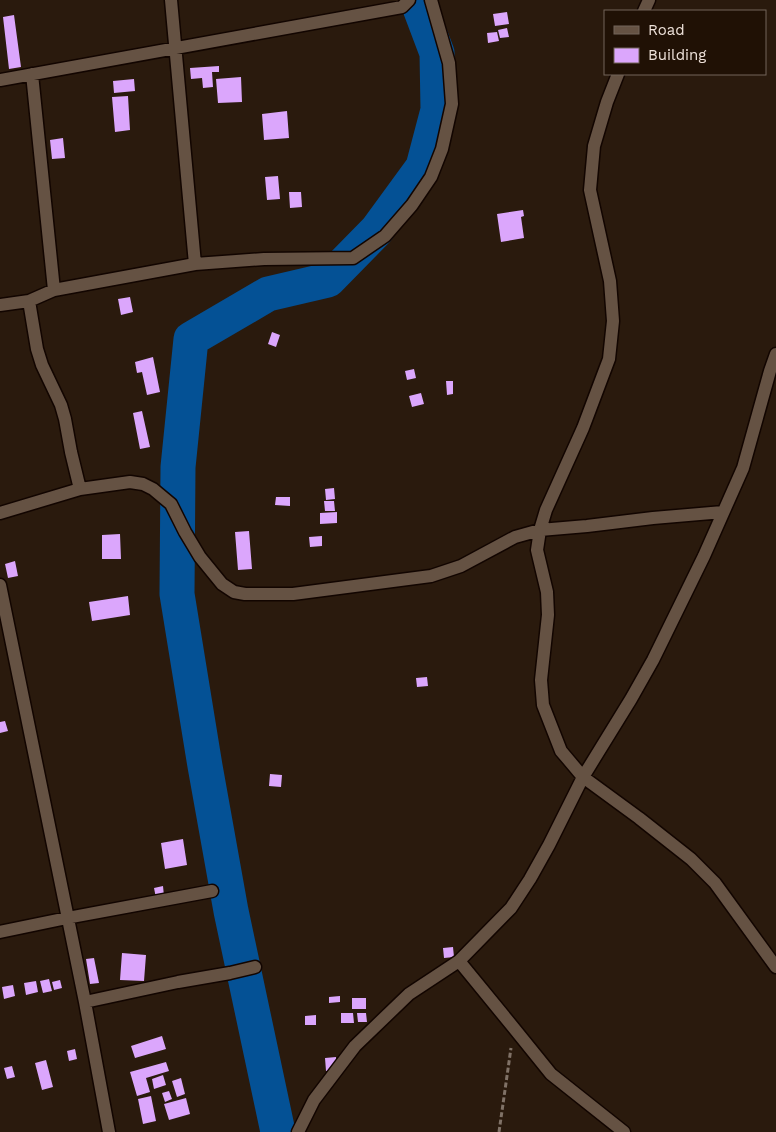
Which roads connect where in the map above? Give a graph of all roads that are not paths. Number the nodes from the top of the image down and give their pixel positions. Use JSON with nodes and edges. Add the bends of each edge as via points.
{"nodes":[{"id":1,"x":171,"y":0,"type":"edge"},
{"id":2,"x":409,"y":0,"type":"edge"},
{"id":3,"x":430,"y":0,"type":"edge"},
{"id":4,"x":174,"y":48,"type":"junction"},
{"id":5,"x":32,"y":74,"type":"junction"},
{"id":6,"x":618,"y":75,"type":"edge"},
{"id":7,"x":0,"y":80,"type":"edge"},
{"id":8,"x":195,"y":264,"type":"junction"},
{"id":9,"x":54,"y":290,"type":"junction"},
{"id":10,"x":29,"y":302,"type":"junction"},
{"id":11,"x":0,"y":305,"type":"edge"},
{"id":12,"x":776,"y":354,"type":"edge"},
{"id":13,"x":80,"y":489,"type":"junction"},
{"id":14,"x":724,"y":512,"type":"junction"},
{"id":15,"x":0,"y":513,"type":"edge"},
{"id":16,"x":540,"y":530,"type":"junction"},
{"id":17,"x":0,"y":585,"type":"edge"},
{"id":18,"x":583,"y":777,"type":"junction"},
{"id":19,"x":212,"y":892,"type":"dead end"},
{"id":20,"x":67,"y":918,"type":"junction"},
{"id":21,"x":0,"y":932,"type":"edge"},
{"id":22,"x":458,"y":961,"type":"junction"},
{"id":23,"x":255,"y":967,"type":"dead end"},
{"id":24,"x":776,"y":967,"type":"edge"},
{"id":25,"x":85,"y":1002,"type":"junction"},
{"id":26,"x":109,"y":1132,"type":"edge"},
{"id":27,"x":298,"y":1132,"type":"edge"},
{"id":28,"x":624,"y":1132,"type":"edge"}],
"edges":[{"from":1,"to":4,"type":"street"},
{"from":2,"to":4,"type":"street","via":[[402,7]]},
{"from":3,"to":8,"type":"street","via":[[449,63],[452,104],[442,148],[431,177],[385,236],[353,258]]},
{"from":4,"to":5,"type":"street"},
{"from":4,"to":8,"type":"street"},
{"from":5,"to":7,"type":"street"},
{"from":5,"to":9,"type":"street"},
{"from":6,"to":16,"type":"street","via":[[594,146],[590,190],[610,281],[613,321],[609,359]]},
{"from":8,"to":9,"type":"street"},
{"from":9,"to":10,"type":"street"},
{"from":10,"to":11,"type":"street"},
{"from":10,"to":13,"type":"street","via":[[37,349],[61,405]]},
{"from":12,"to":14,"type":"street","via":[[743,468]]},
{"from":13,"to":15,"type":"street"},
{"from":13,"to":16,"type":"street","via":[[130,482],[153,489],[171,504],[200,557],[222,584],[234,592],[245,594],[293,594],[431,576],[461,566],[515,537]]},
{"from":14,"to":16,"type":"street"},
{"from":14,"to":18,"type":"street","via":[[653,660]]},
{"from":16,"to":18,"type":"street","via":[[537,550],[547,592],[548,614],[541,680],[543,705],[561,751]]},
{"from":17,"to":20,"type":"street"},
{"from":18,"to":22,"type":"street","via":[[549,845],[511,908]]},
{"from":18,"to":24,"type":"street","via":[[692,859],[715,883]]},
{"from":19,"to":20,"type":"street"},
{"from":20,"to":21,"type":"street"},
{"from":20,"to":25,"type":"street"},
{"from":22,"to":27,"type":"street","via":[[409,994],[355,1046],[314,1100]]},
{"from":22,"to":28,"type":"street","via":[[551,1074]]},
{"from":23,"to":25,"type":"street"},
{"from":25,"to":26,"type":"street"}]}
